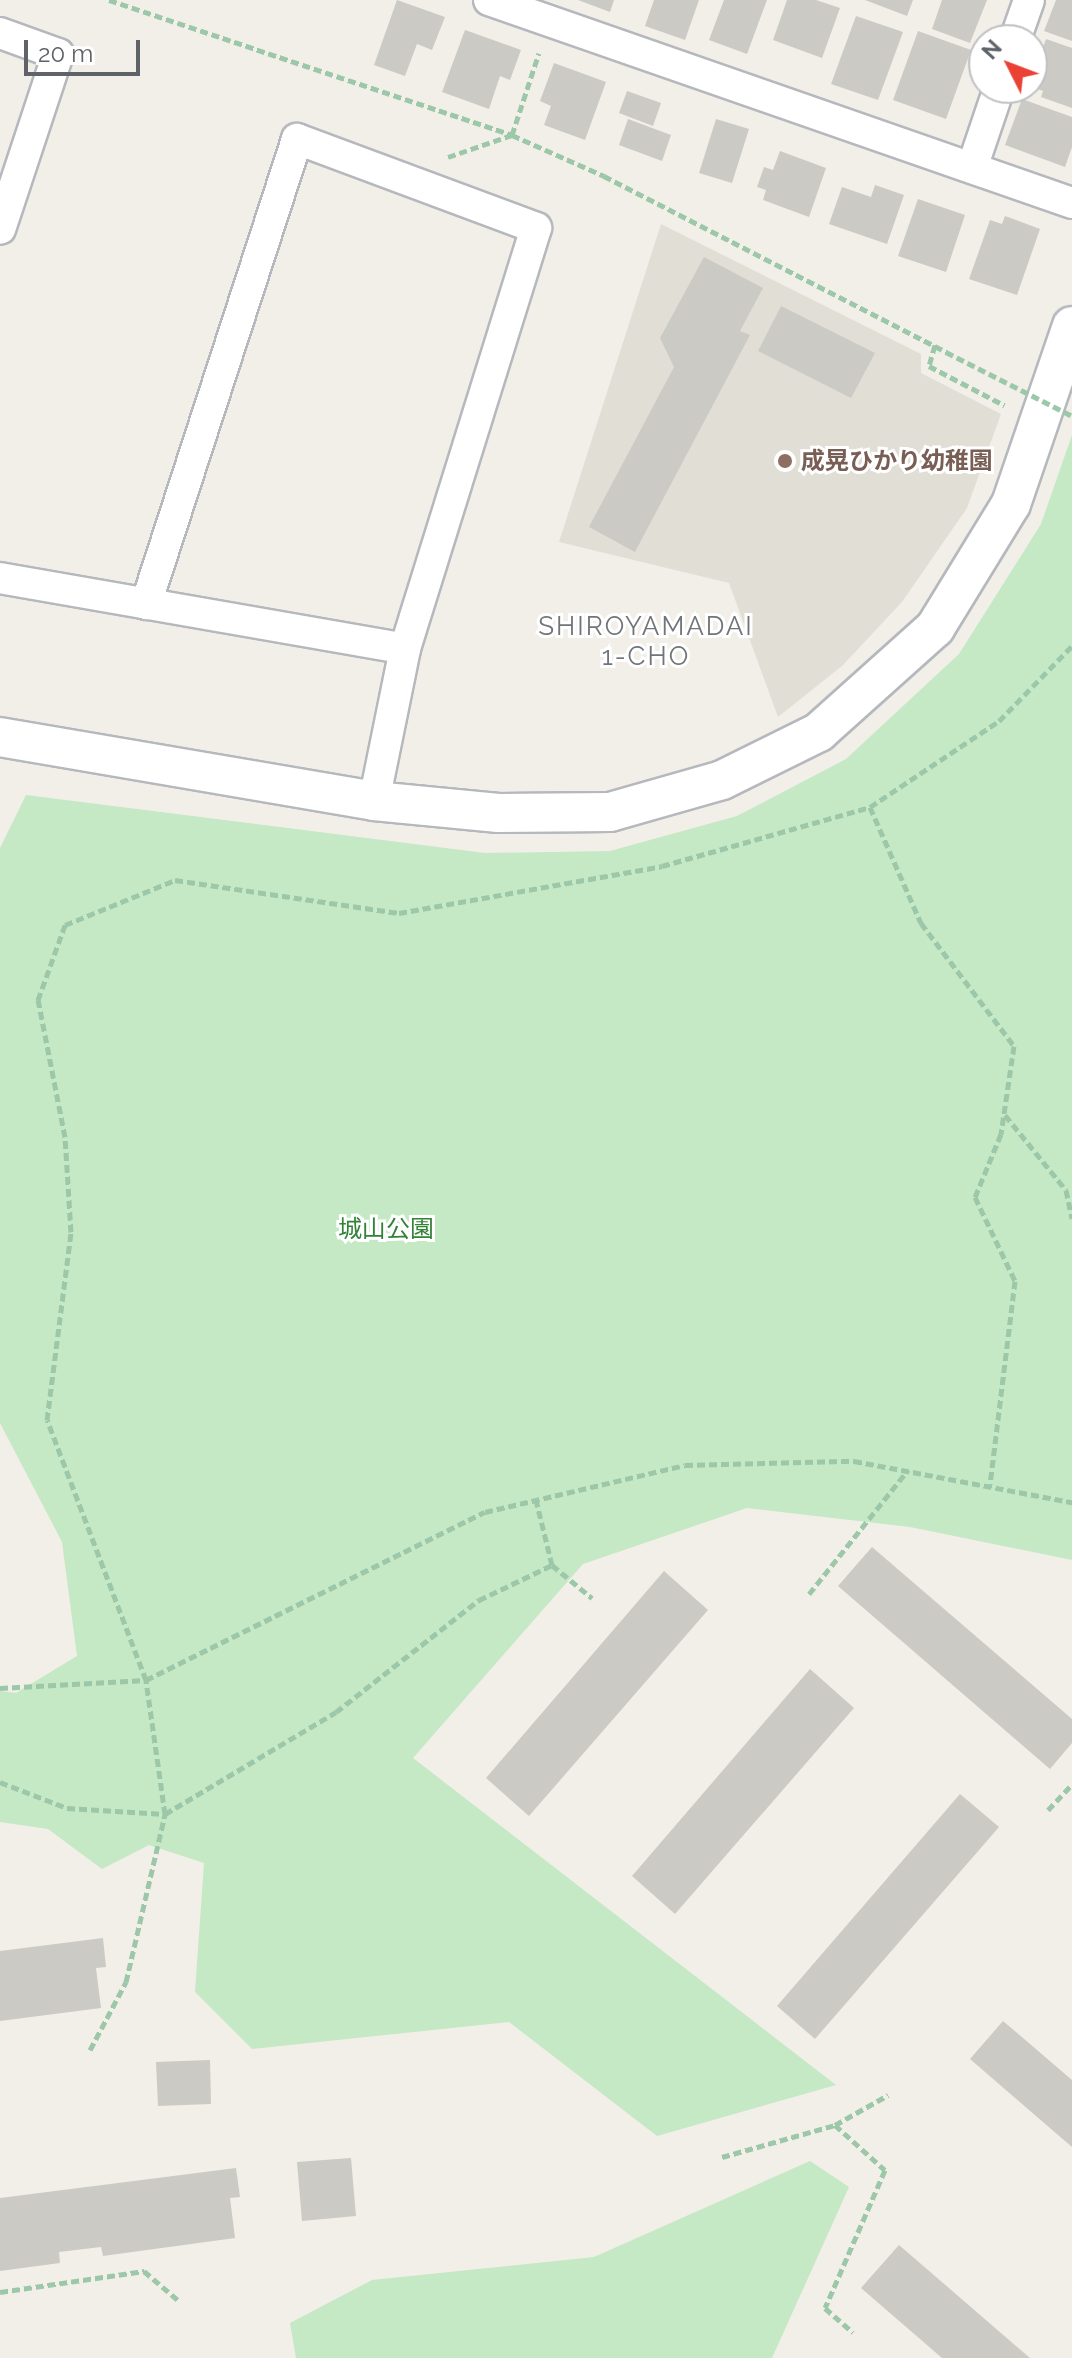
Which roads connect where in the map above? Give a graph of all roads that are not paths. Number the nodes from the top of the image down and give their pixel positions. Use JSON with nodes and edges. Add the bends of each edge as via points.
{"nodes":[{"id":1,"x":489,"y":0,"type":"edge"},
{"id":2,"x":1029,"y":0,"type":"edge"},
{"id":3,"x":1021,"y":24,"type":"edge"},
{"id":4,"x":0,"y":33,"type":"edge"},
{"id":5,"x":994,"y":104,"type":"edge"},
{"id":6,"x":973,"y":165,"type":"junction"},
{"id":7,"x":1072,"y":203,"type":"edge"},
{"id":8,"x":0,"y":229,"type":"edge"},
{"id":9,"x":1072,"y":326,"type":"edge"},
{"id":10,"x":0,"y":578,"type":"edge"},
{"id":11,"x":146,"y":604,"type":"junction"},
{"id":12,"x":405,"y":649,"type":"junction"},
{"id":13,"x":0,"y":737,"type":"edge"},
{"id":14,"x":374,"y":801,"type":"junction"}],
"edges":[{"from":1,"to":6,"type":"street"},
{"from":2,"to":3,"type":"street"},
{"from":4,"to":8,"type":"street","via":[[58,54]]},
{"from":5,"to":6,"type":"street"},
{"from":6,"to":7,"type":"street"},
{"from":9,"to":14,"type":"street","via":[[1011,504],[935,628],[819,732],[722,780],[610,812],[498,813]]},
{"from":10,"to":11,"type":"street"},
{"from":11,"to":12,"type":"street"},
{"from":11,"to":12,"type":"street","via":[[297,139],[536,228]]},
{"from":12,"to":14,"type":"street"},
{"from":13,"to":14,"type":"street"}]}
